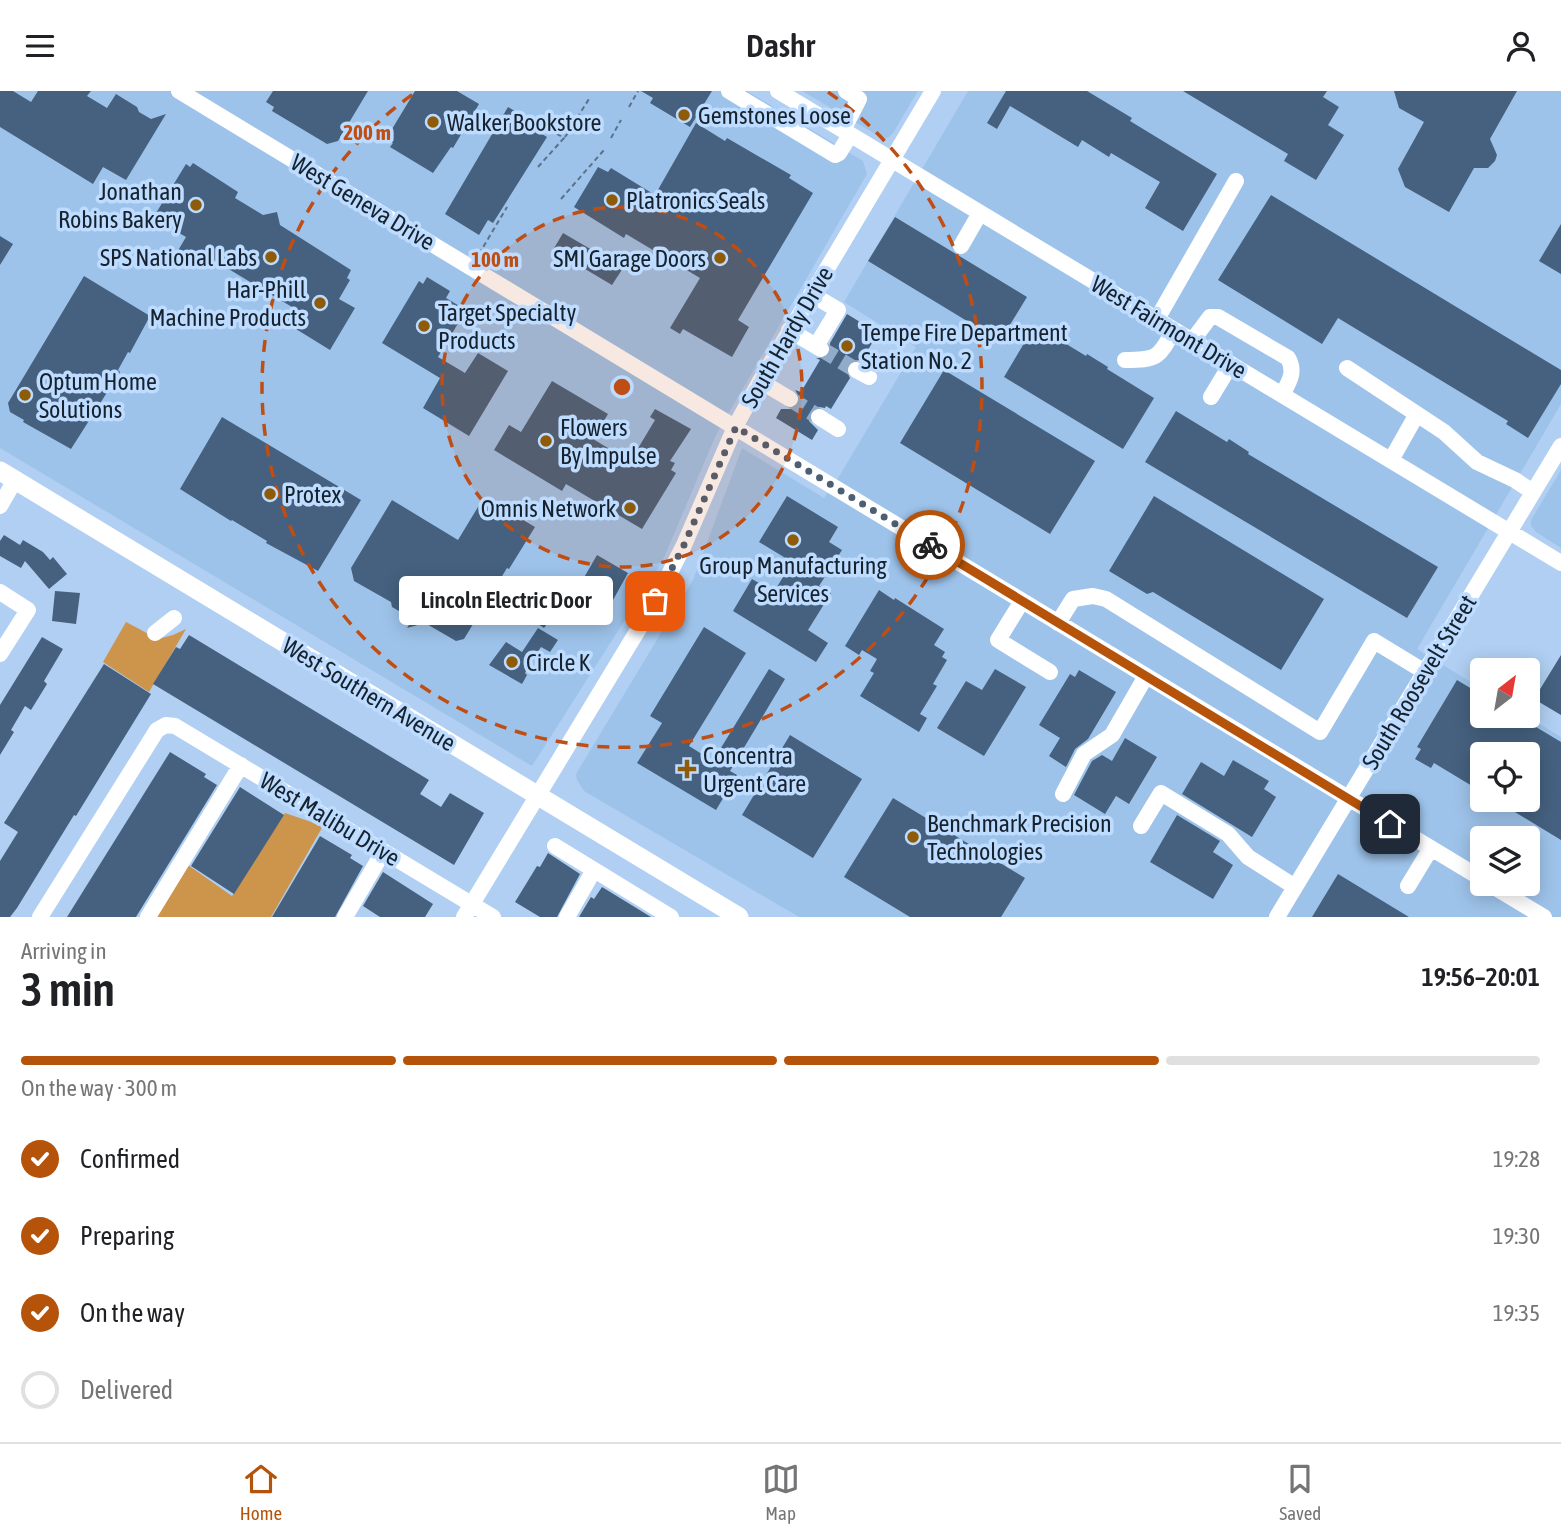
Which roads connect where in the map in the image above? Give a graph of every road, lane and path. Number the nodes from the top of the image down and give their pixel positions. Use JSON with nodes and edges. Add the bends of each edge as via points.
{"nodes":[{"id":1,"x":179,"y":91,"type":"edge"},
{"id":2,"x":638,"y":91,"type":"edge"},
{"id":3,"x":729,"y":91,"type":"edge"},
{"id":4,"x":778,"y":91,"type":"edge"},
{"id":5,"x":846,"y":91,"type":"edge"},
{"id":6,"x":933,"y":91,"type":"edge"},
{"id":7,"x":589,"y":99,"type":"dead end"},
{"id":8,"x":629,"y":107,"type":"dead end"},
{"id":9,"x":577,"y":118,"type":"dead end"},
{"id":10,"x":621,"y":120,"type":"dead end"},
{"id":11,"x":539,"y":123,"type":"dead end"},
{"id":12,"x":570,"y":130,"type":"dead end"},
{"id":13,"x":847,"y":133,"type":"junction"},
{"id":14,"x":564,"y":138,"type":"junction"},
{"id":15,"x":611,"y":138,"type":"dead end"},
{"id":16,"x":604,"y":150,"type":"dead end"},
{"id":17,"x":892,"y":160,"type":"junction"},
{"id":18,"x":538,"y":167,"type":"dead end"},
{"id":19,"x":1236,"y":181,"type":"dead end"},
{"id":20,"x":561,"y":199,"type":"dead end"},
{"id":21,"x":507,"y":207,"type":"dead end"},
{"id":22,"x":980,"y":213,"type":"junction"},
{"id":23,"x":961,"y":246,"type":"dead end"},
{"id":24,"x":479,"y":255,"type":"dead end"},
{"id":25,"x":811,"y":293,"type":"junction"},
{"id":26,"x":1157,"y":320,"type":"junction"},
{"id":27,"x":789,"y":330,"type":"junction"},
{"id":28,"x":1174,"y":330,"type":"junction"},
{"id":29,"x":1192,"y":341,"type":"junction"},
{"id":30,"x":1125,"y":360,"type":"dead end"},
{"id":31,"x":1231,"y":364,"type":"junction"},
{"id":32,"x":1347,"y":368,"type":"dead end"},
{"id":33,"x":760,"y":380,"type":"junction"},
{"id":34,"x":1282,"y":395,"type":"junction"},
{"id":35,"x":1211,"y":397,"type":"dead end"},
{"id":36,"x":790,"y":399,"type":"tunnel mouth"},
{"id":37,"x":1417,"y":414,"type":"junction"},
{"id":38,"x":819,"y":417,"type":"tunnel mouth"},
{"id":39,"x":736,"y":427,"type":"junction"},
{"id":40,"x":838,"y":429,"type":"dead end"},
{"id":41,"x":1561,"y":446,"type":"edge"},
{"id":42,"x":1391,"y":460,"type":"junction"},
{"id":43,"x":8,"y":476,"type":"edge"},
{"id":44,"x":1533,"y":492,"type":"junction"},
{"id":45,"x":0,"y":506,"type":"edge"},
{"id":46,"x":1510,"y":532,"type":"junction"},
{"id":47,"x":1561,"y":563,"type":"edge"},
{"id":48,"x":0,"y":592,"type":"edge"},
{"id":49,"x":1022,"y":601,"type":"junction"},
{"id":50,"x":174,"y":618,"type":"dead end"},
{"id":51,"x":1058,"y":622,"type":"junction"},
{"id":52,"x":155,"y":633,"type":"dead end"},
{"id":53,"x":0,"y":654,"type":"edge"},
{"id":54,"x":1050,"y":672,"type":"dead end"},
{"id":55,"x":1425,"y":672,"type":"junction"},
{"id":56,"x":1146,"y":676,"type":"junction"},
{"id":57,"x":241,"y":765,"type":"junction"},
{"id":58,"x":1063,"y":794,"type":"dead end"},
{"id":59,"x":538,"y":796,"type":"junction"},
{"id":60,"x":1349,"y":799,"type":"junction"},
{"id":61,"x":1141,"y":826,"type":"dead end"},
{"id":62,"x":555,"y":846,"type":"dead end"},
{"id":63,"x":1431,"y":848,"type":"junction"},
{"id":64,"x":383,"y":852,"type":"junction"},
{"id":65,"x":594,"y":870,"type":"junction"},
{"id":66,"x":1470,"y":872,"type":"edge"},
{"id":67,"x":1408,"y":886,"type":"dead end"},
{"id":68,"x":1295,"y":887,"type":"junction"},
{"id":69,"x":1509,"y":896,"type":"edge"},
{"id":70,"x":468,"y":911,"type":"edge"},
{"id":71,"x":40,"y":917,"type":"edge"},
{"id":72,"x":148,"y":917,"type":"edge"},
{"id":73,"x":345,"y":917,"type":"edge"},
{"id":74,"x":493,"y":917,"type":"edge"},
{"id":75,"x":567,"y":917,"type":"edge"},
{"id":76,"x":671,"y":917,"type":"edge"},
{"id":77,"x":739,"y":917,"type":"edge"},
{"id":78,"x":1277,"y":917,"type":"edge"},
{"id":79,"x":1544,"y":917,"type":"edge"}],
"edges":[{"from":1,"to":39,"type":"street","name":"West Geneva Drive"},
{"from":2,"to":8,"type":"path"},
{"from":3,"to":13,"type":"street","via":[[835,155]]},
{"from":4,"to":13,"type":"street","name":"West Fairmont Drive"},
{"from":5,"to":13,"type":"street","via":[[859,99]]},
{"from":6,"to":17,"type":"street","name":"South Hardy Drive"},
{"from":7,"to":9,"type":"path"},
{"from":10,"to":15,"type":"path"},
{"from":11,"to":14,"type":"path"},
{"from":12,"to":14,"type":"path"},
{"from":13,"to":17,"type":"street","name":"West Fairmont Drive"},
{"from":14,"to":18,"type":"path"},
{"from":16,"to":20,"type":"path"},
{"from":17,"to":22,"type":"street","name":"West Fairmont Drive"},
{"from":17,"to":25,"type":"street","name":"South Hardy Drive"},
{"from":19,"to":26,"type":"street"},
{"from":21,"to":24,"type":"path"},
{"from":22,"to":23,"type":"street"},
{"from":22,"to":26,"type":"street","name":"West Fairmont Drive"},
{"from":25,"to":27,"type":"street","name":"South Hardy Drive"},
{"from":25,"to":27,"type":"street","via":[[838,310],[819,347]]},
{"from":26,"to":28,"type":"street","name":"West Fairmont Drive"},
{"from":27,"to":33,"type":"street","name":"South Hardy Drive"},
{"from":28,"to":29,"type":"street","name":"West Fairmont Drive"},
{"from":28,"to":30,"type":"street","via":[[1160,353],[1149,360]]},
{"from":29,"to":31,"type":"street","name":"West Fairmont Drive"},
{"from":29,"to":34,"type":"street","via":[[1210,317],[1218,317],[1288,358],[1293,374]]},
{"from":31,"to":34,"type":"street","name":"West Fairmont Drive"},
{"from":31,"to":35,"type":"street"},
{"from":32,"to":37,"type":"street"},
{"from":33,"to":36,"type":"street"},
{"from":33,"to":39,"type":"street","name":"South Hardy Drive"},
{"from":34,"to":42,"type":"street","name":"West Fairmont Drive"},
{"from":37,"to":42,"type":"street"},
{"from":37,"to":44,"type":"street","via":[[1477,462]]},
{"from":38,"to":40,"type":"street"},
{"from":39,"to":49,"type":"street","name":"West Geneva Drive"},
{"from":39,"to":59,"type":"street","name":"South Hardy Drive","via":[[655,601]]},
{"from":41,"to":44,"type":"street","name":"South Roosevelt Street"},
{"from":42,"to":46,"type":"street","name":"West Fairmont Drive"},
{"from":43,"to":45,"type":"street"},
{"from":43,"to":59,"type":"main road","name":"West Southern Avenue"},
{"from":44,"to":46,"type":"street","name":"South Roosevelt Street"},
{"from":46,"to":47,"type":"street","name":"West Fairmont Drive"},
{"from":46,"to":55,"type":"street","name":"South Roosevelt Street"},
{"from":48,"to":53,"type":"street","via":[[28,610]]},
{"from":49,"to":51,"type":"street","name":"West Geneva Drive"},
{"from":49,"to":54,"type":"street","via":[[998,641]]},
{"from":50,"to":52,"type":"street"},
{"from":51,"to":55,"type":"street","via":[[1073,599],[1106,599],[1320,732],[1374,641]]},
{"from":51,"to":56,"type":"street","name":"West Geneva Drive"},
{"from":55,"to":60,"type":"street","name":"South Roosevelt Street"},
{"from":56,"to":58,"type":"street","via":[[1112,735],[1084,754]]},
{"from":56,"to":60,"type":"street","name":"West Geneva Drive"},
{"from":57,"to":64,"type":"street","name":"West Malibu Drive"},
{"from":57,"to":71,"type":"street","name":"West Malibu Drive","via":[[175,726],[157,730]]},
{"from":57,"to":72,"type":"street"},
{"from":59,"to":70,"type":"street","name":"South Hardy Drive"},
{"from":59,"to":77,"type":"main road","name":"West Southern Avenue"},
{"from":60,"to":63,"type":"street","name":"West Geneva Drive"},
{"from":60,"to":68,"type":"street","name":"South Roosevelt Street"},
{"from":61,"to":68,"type":"street","via":[[1161,793],[1228,834],[1248,857]]},
{"from":62,"to":65,"type":"street"},
{"from":63,"to":66,"type":"street","name":"West Geneva Drive"},
{"from":63,"to":67,"type":"street"},
{"from":64,"to":70,"type":"street","name":"West Malibu Drive"},
{"from":64,"to":73,"type":"street"},
{"from":65,"to":75,"type":"street"},
{"from":65,"to":76,"type":"street"},
{"from":68,"to":78,"type":"street","name":"South Roosevelt Street"},
{"from":69,"to":79,"type":"street"},
{"from":70,"to":74,"type":"street","name":"West Malibu Drive"}]}
